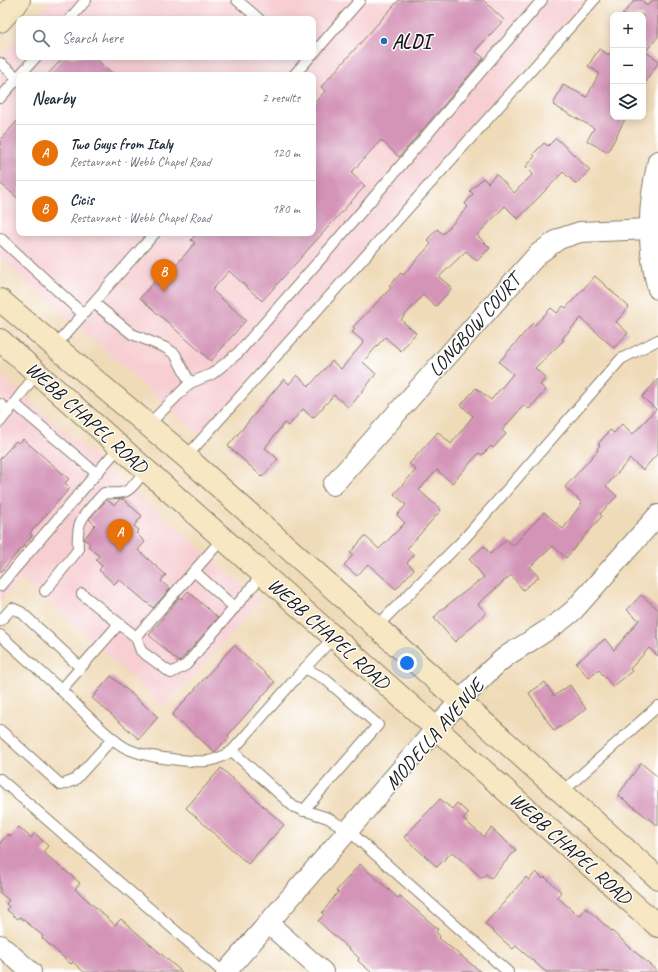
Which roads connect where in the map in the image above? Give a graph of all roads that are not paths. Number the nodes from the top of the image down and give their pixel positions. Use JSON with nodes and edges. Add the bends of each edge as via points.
{"nodes":[{"id":1,"x":19,"y":0,"type":"edge"},
{"id":2,"x":86,"y":0,"type":"edge"},
{"id":3,"x":237,"y":0,"type":"edge"},
{"id":4,"x":360,"y":0,"type":"edge"},
{"id":5,"x":542,"y":0,"type":"edge"},
{"id":6,"x":594,"y":0,"type":"edge"},
{"id":7,"x":73,"y":16,"type":"edge"},
{"id":8,"x":256,"y":16,"type":"edge"},
{"id":9,"x":0,"y":21,"type":"edge"},
{"id":10,"x":316,"y":48,"type":"edge"},
{"id":11,"x":33,"y":60,"type":"edge"},
{"id":12,"x":306,"y":60,"type":"edge"},
{"id":13,"x":0,"y":63,"type":"edge"},
{"id":14,"x":23,"y":72,"type":"edge"},
{"id":15,"x":296,"y":72,"type":"edge"},
{"id":16,"x":16,"y":75,"type":"edge"},
{"id":17,"x":16,"y":80,"type":"edge"},
{"id":18,"x":0,"y":98,"type":"edge"},
{"id":19,"x":658,"y":161,"type":"edge"},
{"id":20,"x":649,"y":229,"type":"junction"},
{"id":21,"x":152,"y":236,"type":"edge"},
{"id":22,"x":0,"y":238,"type":"edge"},
{"id":23,"x":658,"y":289,"type":"edge"},
{"id":24,"x":0,"y":300,"type":"edge"},
{"id":25,"x":94,"y":303,"type":"junction"},
{"id":26,"x":83,"y":314,"type":"junction"},
{"id":27,"x":0,"y":340,"type":"edge"},
{"id":28,"x":658,"y":340,"type":"edge"},
{"id":29,"x":55,"y":346,"type":"junction"},
{"id":30,"x":37,"y":373,"type":"junction"},
{"id":31,"x":190,"y":383,"type":"junction"},
{"id":32,"x":0,"y":404,"type":"edge"},
{"id":33,"x":12,"y":408,"type":"junction"},
{"id":34,"x":0,"y":422,"type":"edge"},
{"id":35,"x":149,"y":424,"type":"junction"},
{"id":36,"x":120,"y":446,"type":"junction"},
{"id":37,"x":186,"y":457,"type":"junction"},
{"id":38,"x":146,"y":470,"type":"junction"},
{"id":39,"x":96,"y":474,"type":"junction"},
{"id":40,"x":333,"y":485,"type":"dead end"},
{"id":41,"x":658,"y":515,"type":"edge"},
{"id":42,"x":223,"y":538,"type":"junction"},
{"id":43,"x":194,"y":571,"type":"junction"},
{"id":44,"x":264,"y":574,"type":"junction"},
{"id":45,"x":0,"y":586,"type":"edge"},
{"id":46,"x":45,"y":591,"type":"dead end"},
{"id":47,"x":82,"y":594,"type":"dead end"},
{"id":48,"x":235,"y":608,"type":"junction"},
{"id":49,"x":0,"y":621,"type":"edge"},
{"id":50,"x":119,"y":624,"type":"junction"},
{"id":51,"x":376,"y":627,"type":"junction"},
{"id":52,"x":0,"y":635,"type":"edge"},
{"id":53,"x":136,"y":637,"type":"junction"},
{"id":54,"x":334,"y":637,"type":"junction"},
{"id":55,"x":80,"y":666,"type":"junction"},
{"id":56,"x":304,"y":668,"type":"junction"},
{"id":57,"x":61,"y":690,"type":"junction"},
{"id":58,"x":459,"y":702,"type":"junction"},
{"id":59,"x":658,"y":706,"type":"edge"},
{"id":60,"x":436,"y":728,"type":"junction"},
{"id":61,"x":0,"y":730,"type":"edge"},
{"id":62,"x":113,"y":738,"type":"junction"},
{"id":63,"x":232,"y":751,"type":"junction"},
{"id":64,"x":0,"y":779,"type":"edge"},
{"id":65,"x":561,"y":792,"type":"junction"},
{"id":66,"x":303,"y":811,"type":"junction"},
{"id":67,"x":349,"y":831,"type":"junction"},
{"id":68,"x":658,"y":878,"type":"edge"},
{"id":69,"x":269,"y":924,"type":"junction"},
{"id":70,"x":658,"y":926,"type":"edge"},
{"id":71,"x":0,"y":945,"type":"edge"},
{"id":72,"x":31,"y":972,"type":"edge"},
{"id":73,"x":223,"y":972,"type":"edge"},
{"id":74,"x":226,"y":972,"type":"edge"},
{"id":75,"x":323,"y":972,"type":"edge"},
{"id":76,"x":508,"y":972,"type":"edge"}],
"edges":[{"from":1,"to":9,"type":"main road"},
{"from":2,"to":7,"type":"lane"},
{"from":3,"to":8,"type":"lane"},
{"from":4,"to":10,"type":"lane"},
{"from":5,"to":31,"type":"lane","via":[[238,352],[212,374]]},
{"from":6,"to":37,"type":"lane"},
{"from":11,"to":14,"type":"lane"},
{"from":12,"to":15,"type":"lane"},
{"from":13,"to":16,"type":"lane"},
{"from":17,"to":18,"type":"lane"},
{"from":19,"to":20,"type":"street","via":[[652,185]]},
{"from":20,"to":23,"type":"street","via":[[651,264]]},
{"from":20,"to":40,"type":"street","name":"LONGBOW COURT","via":[[580,232],[559,240],[538,254]]},
{"from":21,"to":25,"type":"lane"},
{"from":22,"to":26,"type":"lane"},
{"from":24,"to":29,"type":"main road","name":"WEBB CHAPEL ROAD"},
{"from":25,"to":26,"type":"lane"},
{"from":25,"to":31,"type":"lane","via":[[132,334],[175,354]]},
{"from":26,"to":29,"type":"lane"},
{"from":27,"to":30,"type":"main road","name":"WEBB CHAPEL ROAD"},
{"from":28,"to":51,"type":"lane","via":[[621,359],[464,539]]},
{"from":29,"to":30,"type":"main road"},
{"from":29,"to":35,"type":"main road","name":"WEBB CHAPEL ROAD"},
{"from":30,"to":33,"type":"lane"},
{"from":30,"to":36,"type":"main road","name":"WEBB CHAPEL ROAD"},
{"from":31,"to":35,"type":"lane"},
{"from":32,"to":33,"type":"lane"},
{"from":33,"to":34,"type":"lane"},
{"from":33,"to":39,"type":"lane"},
{"from":35,"to":37,"type":"main road","name":"WEBB CHAPEL ROAD"},
{"from":36,"to":38,"type":"main road","name":"WEBB CHAPEL ROAD"},
{"from":36,"to":39,"type":"lane"},
{"from":37,"to":51,"type":"main road","name":"WEBB CHAPEL ROAD"},
{"from":38,"to":42,"type":"main road","name":"WEBB CHAPEL ROAD"},
{"from":38,"to":46,"type":"lane","via":[[126,493],[104,493],[79,521],[78,550]]},
{"from":39,"to":45,"type":"lane"},
{"from":41,"to":58,"type":"street","name":"MODELLA AVENUE","via":[[574,610],[559,624],[494,666]]},
{"from":42,"to":43,"type":"lane"},
{"from":42,"to":44,"type":"main road","name":"WEBB CHAPEL ROAD"},
{"from":43,"to":48,"type":"lane"},
{"from":43,"to":53,"type":"lane"},
{"from":44,"to":48,"type":"lane"},
{"from":44,"to":54,"type":"main road","name":"WEBB CHAPEL ROAD"},
{"from":47,"to":50,"type":"lane"},
{"from":48,"to":53,"type":"lane","via":[[186,665],[171,673],[141,651]]},
{"from":49,"to":55,"type":"lane","via":[[12,608],[21,612]]},
{"from":50,"to":53,"type":"lane"},
{"from":50,"to":55,"type":"lane"},
{"from":51,"to":58,"type":"main road","name":"WEBB CHAPEL ROAD"},
{"from":52,"to":57,"type":"lane"},
{"from":54,"to":56,"type":"lane"},
{"from":54,"to":60,"type":"main road","name":"WEBB CHAPEL ROAD"},
{"from":55,"to":57,"type":"lane"},
{"from":56,"to":63,"type":"lane"},
{"from":56,"to":66,"type":"lane","via":[[325,679],[378,725]]},
{"from":57,"to":62,"type":"lane"},
{"from":58,"to":60,"type":"street","name":"MODELLA AVENUE"},
{"from":58,"to":65,"type":"main road","name":"WEBB CHAPEL ROAD"},
{"from":59,"to":65,"type":"lane"},
{"from":60,"to":67,"type":"street","name":"MODELLA AVENUE"},
{"from":60,"to":70,"type":"main road","name":"WEBB CHAPEL ROAD"},
{"from":61,"to":62,"type":"lane","via":[[61,786],[75,780]]},
{"from":62,"to":63,"type":"lane","via":[[127,749],[154,757],[204,762],[218,760]]},
{"from":63,"to":66,"type":"lane","via":[[294,807]]},
{"from":64,"to":73,"type":"lane"},
{"from":65,"to":68,"type":"main road","name":"WEBB CHAPEL ROAD"},
{"from":66,"to":67,"type":"lane","via":[[328,818]]},
{"from":67,"to":69,"type":"street","name":"MODELLA AVENUE"},
{"from":67,"to":76,"type":"lane"},
{"from":69,"to":74,"type":"street","name":"MODELLA AVENUE"},
{"from":69,"to":75,"type":"street"},
{"from":71,"to":72,"type":"street"}]}
